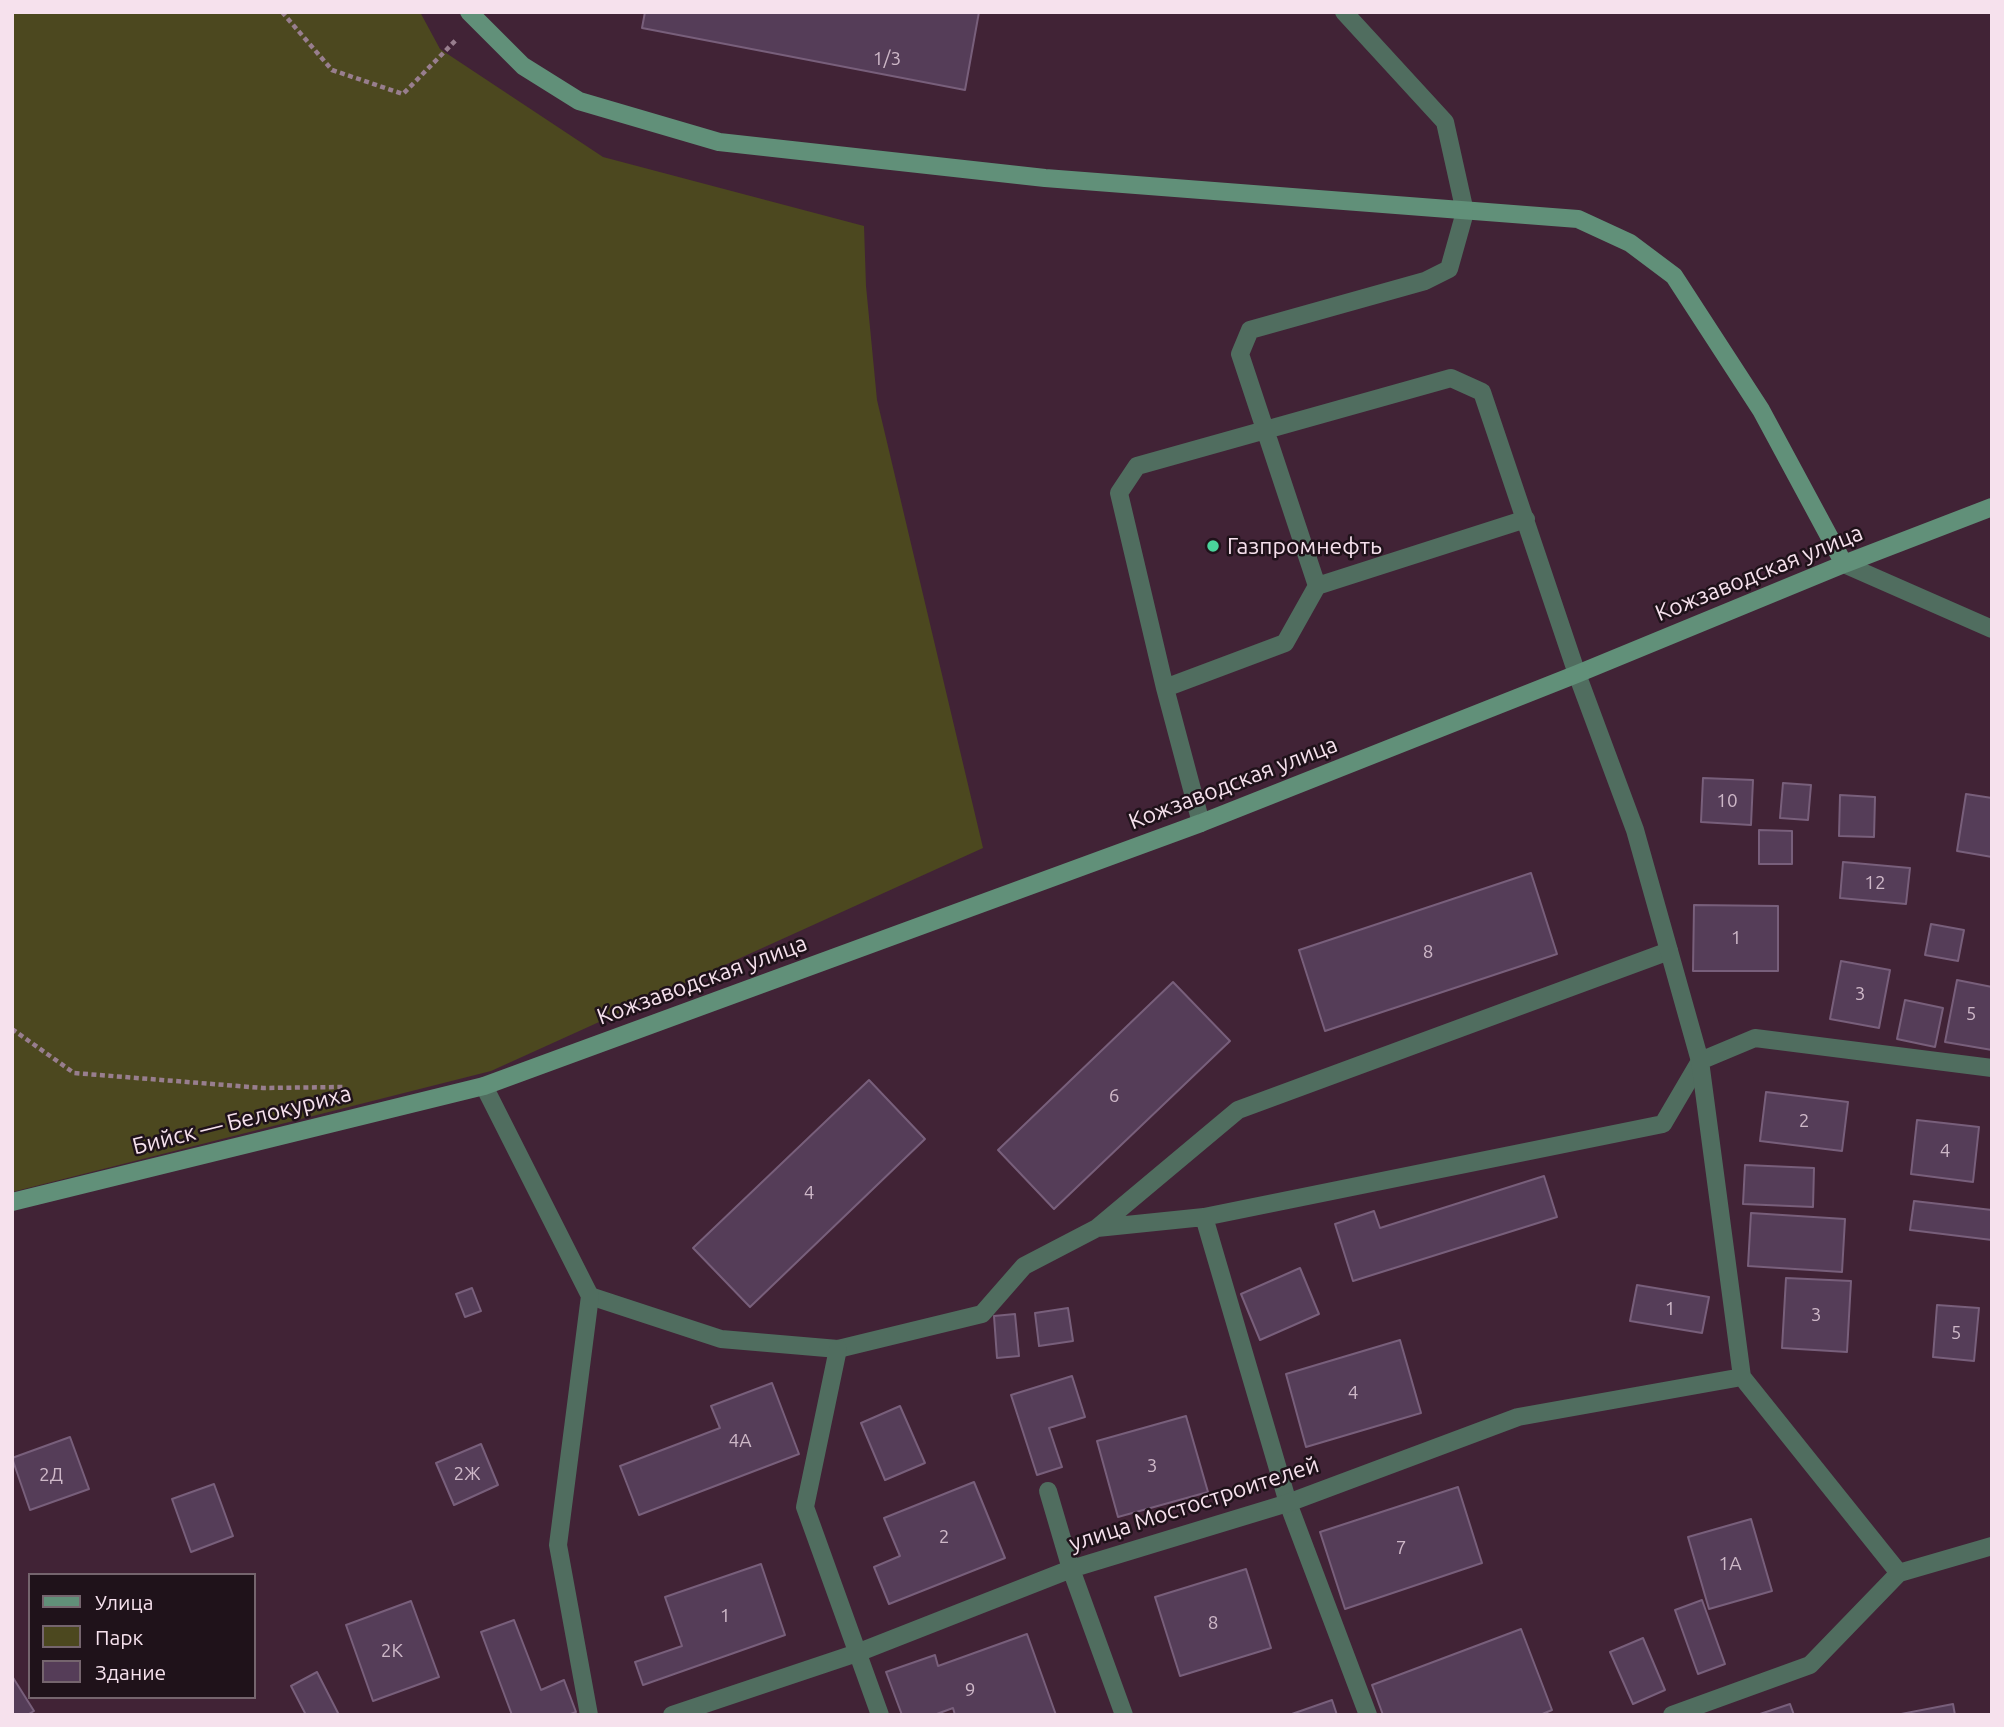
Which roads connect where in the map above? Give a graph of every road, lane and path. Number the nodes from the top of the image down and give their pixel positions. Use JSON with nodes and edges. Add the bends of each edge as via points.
{"nodes":[{"id":1,"x":282,"y":12,"type":"edge"},
{"id":2,"x":1339,"y":13,"type":"edge"},
{"id":3,"x":473,"y":16,"type":"edge"},
{"id":4,"x":1465,"y":212,"type":"junction"},
{"id":5,"x":1265,"y":432,"type":"junction"},
{"id":6,"x":1992,"y":507,"type":"edge"},
{"id":7,"x":1526,"y":519,"type":"junction"},
{"id":8,"x":1844,"y":564,"type":"junction"},
{"id":9,"x":1317,"y":586,"type":"junction"},
{"id":10,"x":1992,"y":629,"type":"edge"},
{"id":11,"x":1577,"y":674,"type":"junction"},
{"id":12,"x":1165,"y":688,"type":"junction"},
{"id":13,"x":1200,"y":823,"type":"junction"},
{"id":14,"x":1669,"y":951,"type":"junction"},
{"id":15,"x":12,"y":1029,"type":"edge"},
{"id":16,"x":1700,"y":1061,"type":"junction"},
{"id":17,"x":1992,"y":1068,"type":"edge"},
{"id":18,"x":484,"y":1086,"type":"junction"},
{"id":19,"x":346,"y":1087,"type":"dead end"},
{"id":20,"x":12,"y":1202,"type":"edge"},
{"id":21,"x":1203,"y":1217,"type":"junction"},
{"id":22,"x":1097,"y":1228,"type":"junction"},
{"id":23,"x":590,"y":1296,"type":"junction"},
{"id":24,"x":838,"y":1349,"type":"junction"},
{"id":25,"x":1742,"y":1377,"type":"junction"},
{"id":26,"x":1048,"y":1491,"type":"dead end"},
{"id":27,"x":1288,"y":1503,"type":"junction"},
{"id":28,"x":1992,"y":1546,"type":"edge"},
{"id":29,"x":1071,"y":1569,"type":"junction"},
{"id":30,"x":1899,"y":1573,"type":"junction"},
{"id":31,"x":858,"y":1653,"type":"junction"},
{"id":32,"x":589,"y":1715,"type":"edge"},
{"id":33,"x":672,"y":1715,"type":"edge"},
{"id":34,"x":880,"y":1715,"type":"edge"},
{"id":35,"x":1124,"y":1715,"type":"edge"},
{"id":36,"x":1368,"y":1715,"type":"edge"},
{"id":37,"x":1672,"y":1715,"type":"edge"}],
"edges":[{"from":1,"to":3,"type":"path","via":[[332,69],[403,94]]},
{"from":2,"to":4,"type":"street","via":[[1446,122]]},
{"from":3,"to":4,"type":"main road","via":[[523,66],[579,102],[719,142],[1045,178]]},
{"from":4,"to":5,"type":"street","via":[[1449,268],[1425,281],[1250,330],[1240,354]]},
{"from":4,"to":8,"type":"main road","via":[[1578,219],[1630,243],[1674,276],[1761,410]]},
{"from":5,"to":7,"type":"street","via":[[1451,378],[1482,392]]},
{"from":5,"to":9,"type":"street"},
{"from":5,"to":12,"type":"street","via":[[1137,466],[1119,493]]},
{"from":6,"to":8,"type":"main road","name":"Кожзаводская улица"},
{"from":7,"to":9,"type":"street"},
{"from":7,"to":11,"type":"street"},
{"from":8,"to":10,"type":"street"},
{"from":8,"to":11,"type":"main road","name":"Кожзаводская улица"},
{"from":9,"to":12,"type":"street","via":[[1285,643]]},
{"from":11,"to":13,"type":"main road","name":"Кожзаводская улица"},
{"from":11,"to":14,"type":"street","via":[[1635,830]]},
{"from":12,"to":13,"type":"street"},
{"from":13,"to":18,"type":"main road","name":"Кожзаводская улица"},
{"from":14,"to":16,"type":"street"},
{"from":14,"to":22,"type":"street","via":[[1238,1110]]},
{"from":15,"to":19,"type":"path","via":[[74,1073],[263,1088]]},
{"from":16,"to":17,"type":"street","via":[[1755,1038]]},
{"from":16,"to":21,"type":"street","via":[[1662,1124]]},
{"from":16,"to":25,"type":"street"},
{"from":18,"to":20,"type":"main road","name":"Бийск — Белокуриха"},
{"from":18,"to":23,"type":"street"},
{"from":21,"to":22,"type":"street"},
{"from":21,"to":27,"type":"street"},
{"from":22,"to":24,"type":"street","via":[[1024,1266],[982,1314]]},
{"from":23,"to":24,"type":"street","via":[[721,1339]]},
{"from":23,"to":32,"type":"street","via":[[558,1545]]},
{"from":24,"to":31,"type":"street","via":[[804,1507]]},
{"from":25,"to":27,"type":"street","name":"улица Мостостроителей","via":[[1518,1417]]},
{"from":25,"to":30,"type":"street"},
{"from":26,"to":29,"type":"street"},
{"from":27,"to":29,"type":"street","name":"улица Мостостроителей"},
{"from":27,"to":36,"type":"street"},
{"from":28,"to":30,"type":"street"},
{"from":29,"to":31,"type":"street","name":"улица Мостостроителей"},
{"from":29,"to":35,"type":"street"},
{"from":30,"to":37,"type":"street","via":[[1810,1665]]},
{"from":31,"to":33,"type":"street","name":"улица Мостостроителей"},
{"from":31,"to":34,"type":"street"}]}
